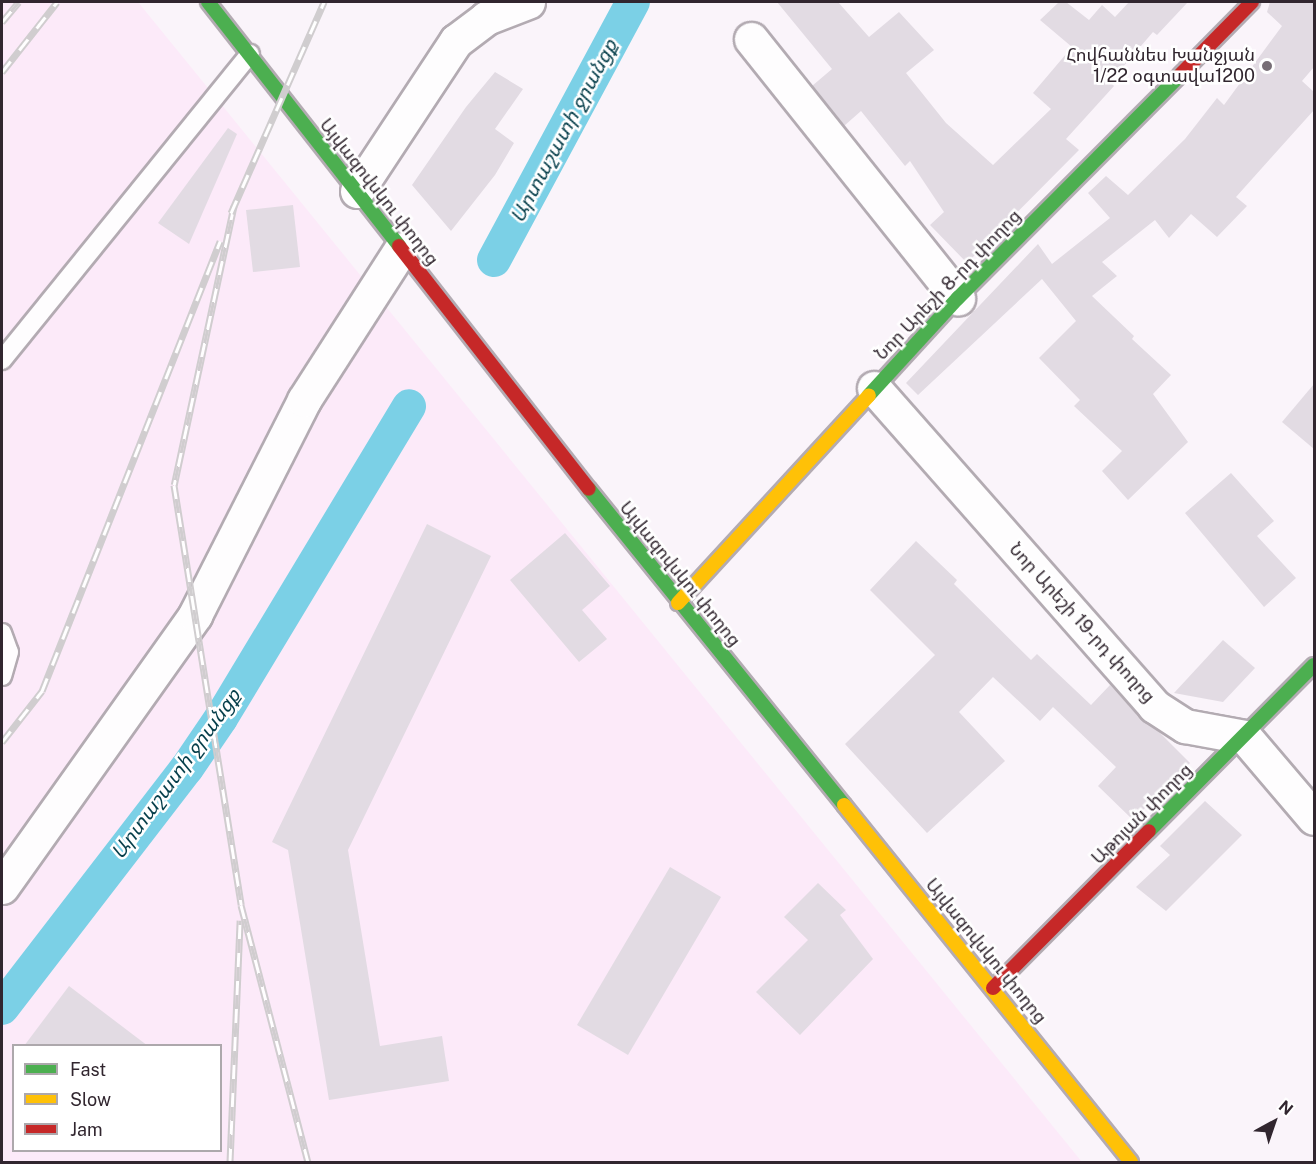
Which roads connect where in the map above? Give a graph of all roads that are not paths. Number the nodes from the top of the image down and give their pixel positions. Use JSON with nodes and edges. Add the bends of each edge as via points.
{"nodes":[{"id":1,"x":208,"y":2,"type":"edge"},
{"id":2,"x":528,"y":2,"type":"edge"},
{"id":3,"x":1252,"y":2,"type":"edge"},
{"id":4,"x":752,"y":39,"type":"dead end"},
{"id":5,"x":250,"y":54,"type":"junction"},
{"id":6,"x":357,"y":191,"type":"junction"},
{"id":7,"x":400,"y":249,"type":"junction"},
{"id":8,"x":958,"y":298,"type":"junction"},
{"id":9,"x":2,"y":360,"type":"edge"},
{"id":10,"x":874,"y":388,"type":"junction"},
{"id":11,"x":678,"y":603,"type":"junction"},
{"id":12,"x":2,"y":633,"type":"edge"},
{"id":13,"x":1314,"y":665,"type":"edge"},
{"id":14,"x":2,"y":676,"type":"edge"},
{"id":15,"x":1245,"y":737,"type":"junction"},
{"id":16,"x":1314,"y":818,"type":"edge"},
{"id":17,"x":2,"y":887,"type":"edge"},
{"id":18,"x":993,"y":988,"type":"junction"},
{"id":19,"x":1131,"y":1162,"type":"edge"}],
"edges":[{"from":1,"to":5,"type":"main road","name":"Այվազովսկու փողոց"},
{"from":2,"to":6,"type":"street","via":[[486,18],[456,41]]},
{"from":3,"to":8,"type":"main road","name":"Նոր Արեշի 8-րդ փողոց"},
{"from":4,"to":8,"type":"street"},
{"from":5,"to":6,"type":"main road","name":"Այվազովսկու փողոց"},
{"from":5,"to":9,"type":"lane"},
{"from":6,"to":7,"type":"main road","name":"Այվազովսկու փողոց"},
{"from":7,"to":11,"type":"main road","name":"Այվազովսկու փողոց"},
{"from":7,"to":17,"type":"street","via":[[304,400],[195,615]]},
{"from":8,"to":10,"type":"main road","name":"Նոր Արեշի 8-րդ փողոց"},
{"from":10,"to":11,"type":"main road","name":"Նոր Արեշի 8-րդ փողոց"},
{"from":10,"to":15,"type":"street","name":"Նոր Արեշի 19-րդ փողոց","via":[[1154,706],[1185,726]]},
{"from":11,"to":18,"type":"main road","name":"Այվազովսկու փողոց"},
{"from":12,"to":14,"type":"lane","via":[[9,652]]},
{"from":13,"to":15,"type":"main road","name":"Աթոյան փողոց"},
{"from":15,"to":16,"type":"street"},
{"from":15,"to":18,"type":"main road","name":"Աթոյան փողոց"},
{"from":18,"to":19,"type":"main road","name":"Այվազովսկու փողոց"}]}
